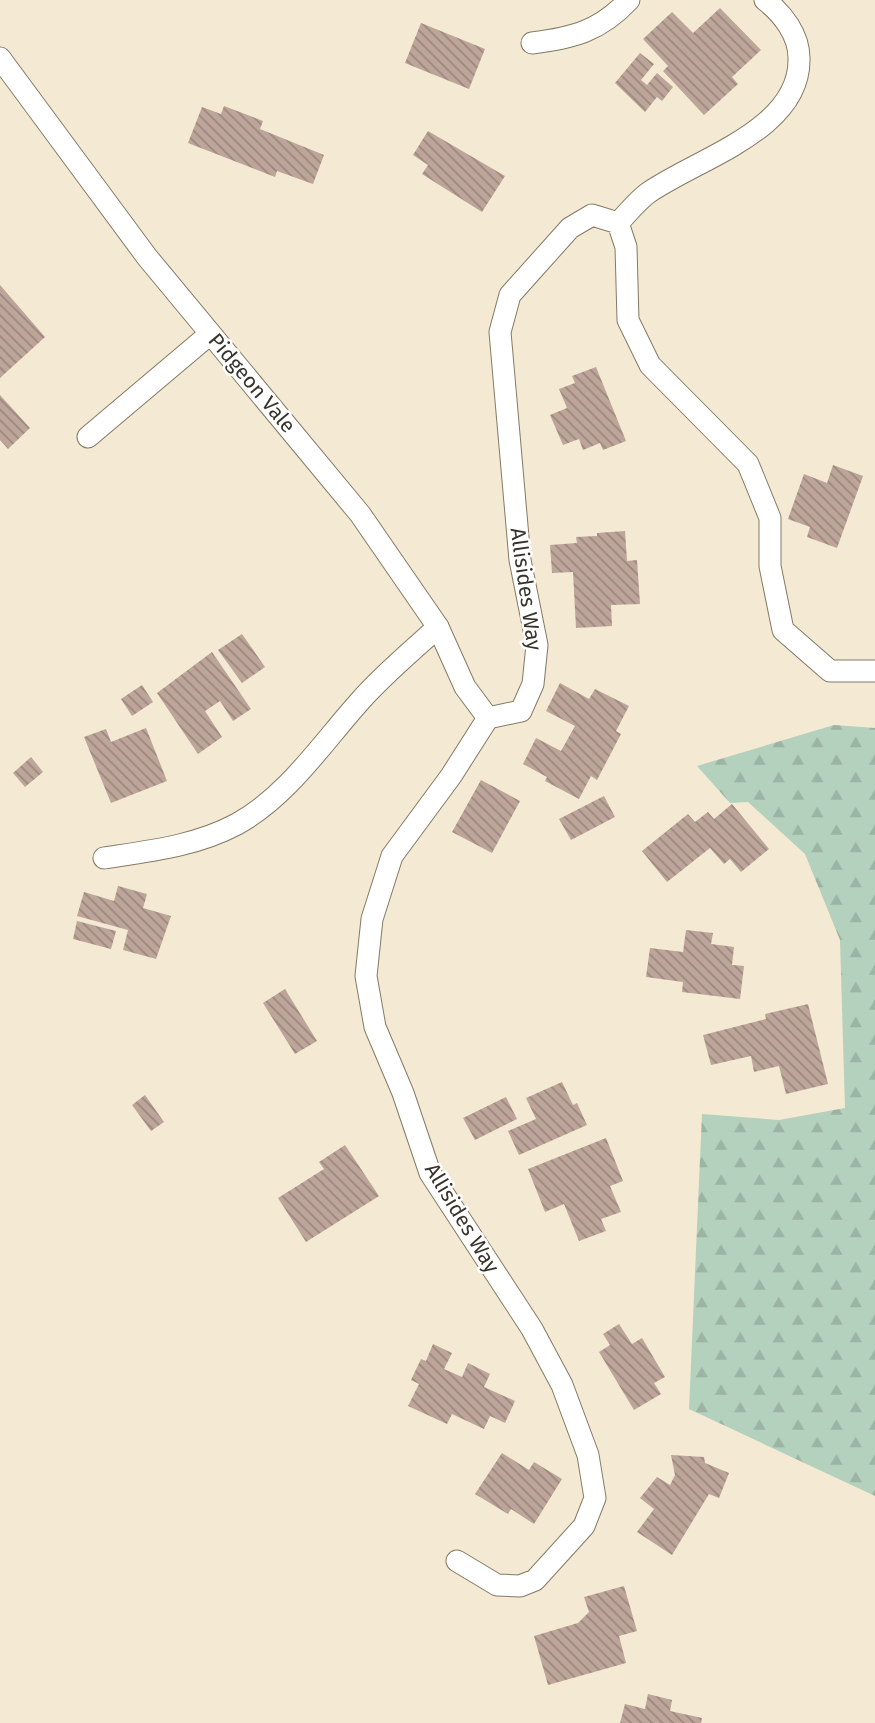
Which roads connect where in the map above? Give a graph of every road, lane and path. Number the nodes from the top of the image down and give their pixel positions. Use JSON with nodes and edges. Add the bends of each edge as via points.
{"nodes":[{"id":1,"x":629,"y":0,"type":"edge"},
{"id":2,"x":765,"y":0,"type":"edge"},
{"id":3,"x":532,"y":43,"type":"dead end"},
{"id":4,"x":0,"y":58,"type":"edge"},
{"id":5,"x":618,"y":223,"type":"junction"},
{"id":6,"x":210,"y":334,"type":"junction"},
{"id":7,"x":89,"y":436,"type":"dead end"},
{"id":8,"x":438,"y":626,"type":"junction"},
{"id":9,"x":875,"y":671,"type":"edge"},
{"id":10,"x":488,"y":718,"type":"junction"},
{"id":11,"x":104,"y":859,"type":"dead end"},
{"id":12,"x":457,"y":1561,"type":"dead end"}],
"edges":[{"from":1,"to":3,"type":"street","via":[[610,19],[570,38]]},
{"from":2,"to":5,"type":"street","via":[[780,11],[799,45],[800,77],[785,104],[754,134],[646,194]]},
{"from":4,"to":6,"type":"street","name":"Pidgeon Vale","via":[[147,257]]},
{"from":5,"to":9,"type":"street","via":[[626,247],[628,320],[650,365],[748,464],[770,518],[770,566],[783,630],[830,671]]},
{"from":5,"to":10,"type":"street","name":"Allisides Way","via":[[592,215],[570,228],[510,295],[500,332],[520,560],[537,645],[533,684],[521,711]]},
{"from":6,"to":7,"type":"street"},
{"from":6,"to":8,"type":"street","name":"Pidgeon Vale","via":[[360,514]]},
{"from":8,"to":10,"type":"street","name":"Pidgeon Vale","via":[[465,687]]},
{"from":8,"to":11,"type":"street","via":[[362,699],[269,802],[237,824],[184,845]]},
{"from":10,"to":12,"type":"street","name":"Allisides Way","via":[[392,856],[372,919],[366,976],[375,1027],[404,1093],[430,1173],[532,1329],[562,1385],[588,1455],[595,1499],[584,1526],[535,1580],[520,1586],[498,1585]]}]}
